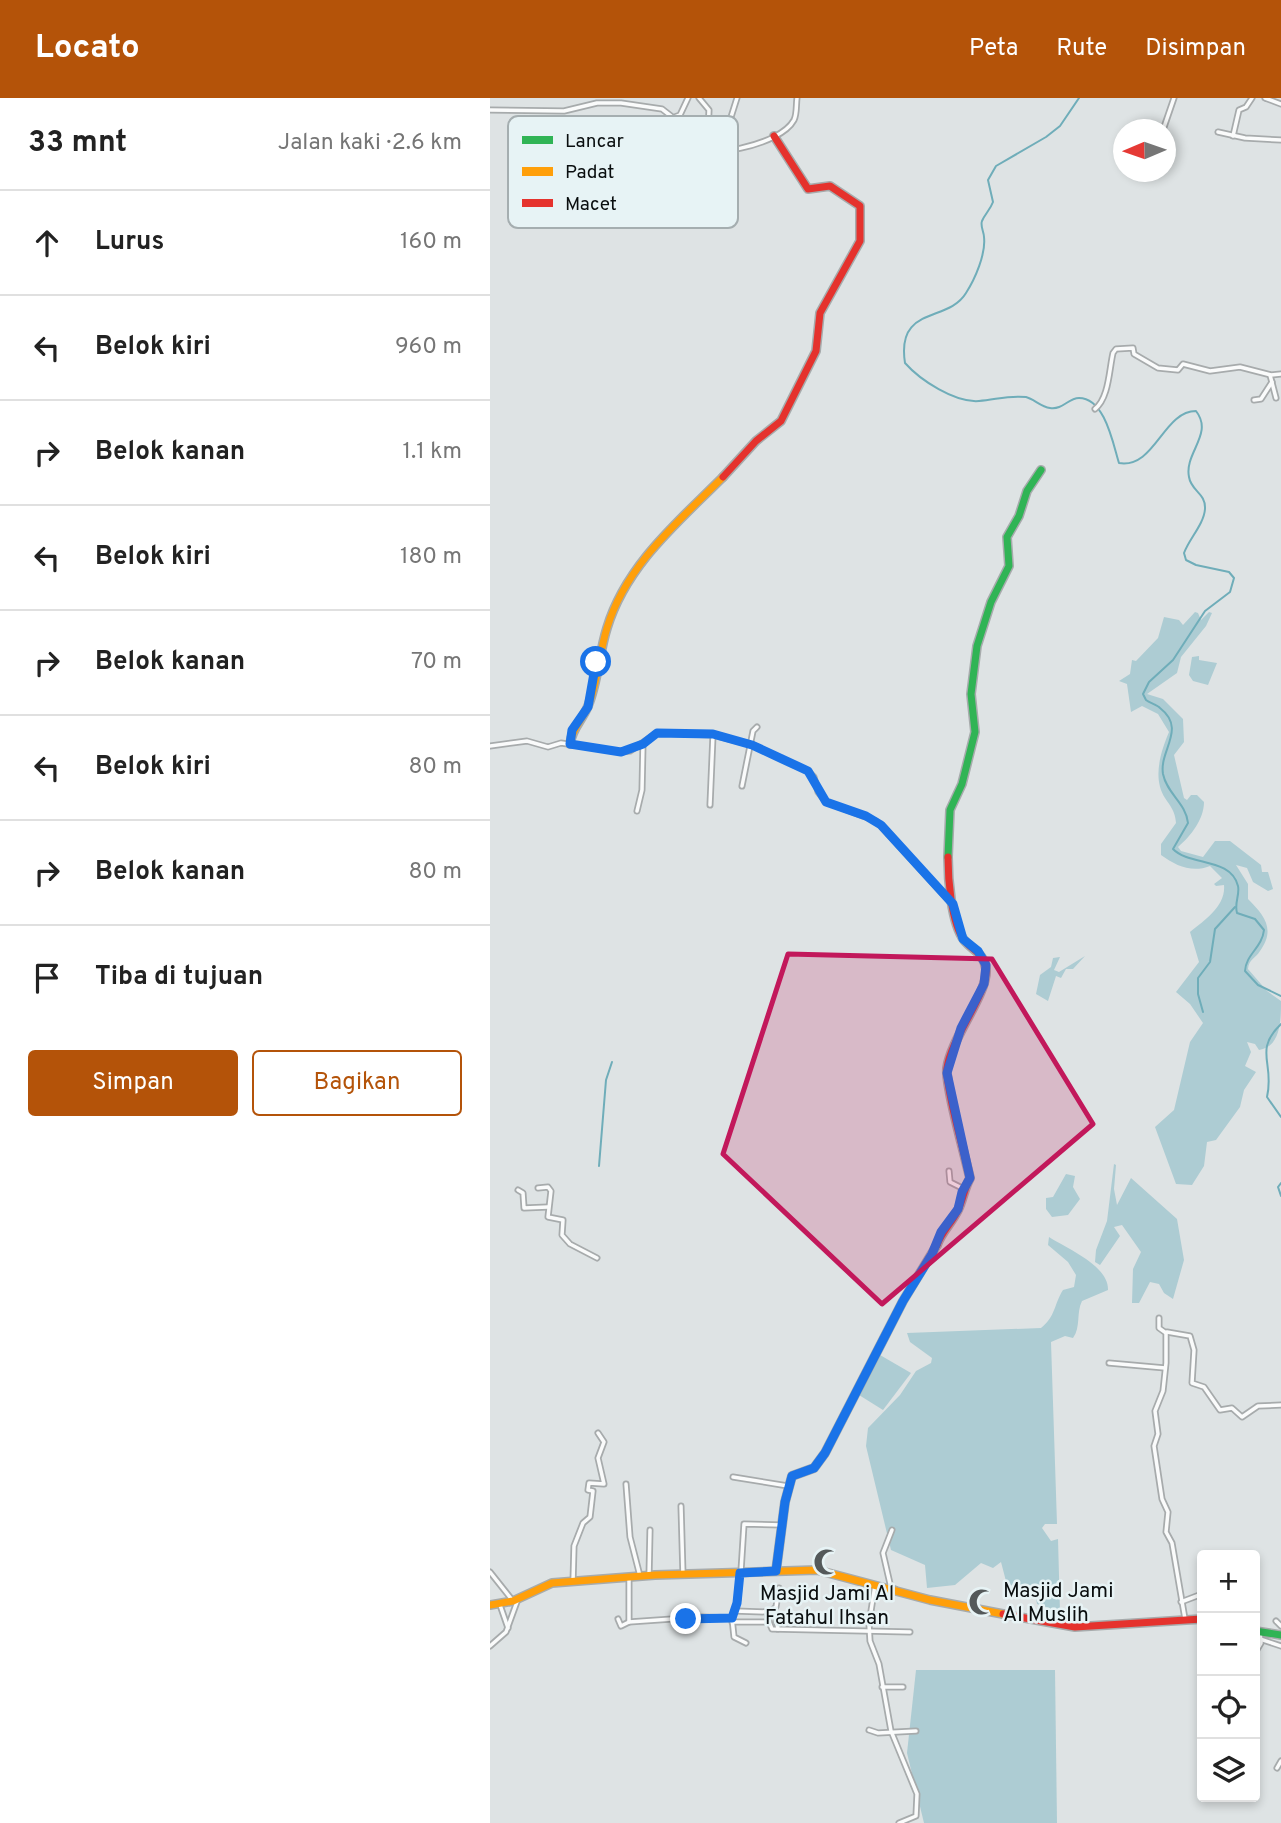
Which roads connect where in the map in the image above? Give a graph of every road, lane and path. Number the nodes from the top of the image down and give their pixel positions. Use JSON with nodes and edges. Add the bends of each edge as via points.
{"nodes":[{"id":1,"x":688,"y":98,"type":"edge"},
{"id":2,"x":699,"y":98,"type":"edge"},
{"id":3,"x":737,"y":98,"type":"edge"},
{"id":4,"x":797,"y":98,"type":"edge"},
{"id":5,"x":1174,"y":98,"type":"edge"},
{"id":6,"x":1252,"y":98,"type":"edge"},
{"id":7,"x":1265,"y":98,"type":"edge"},
{"id":8,"x":1281,"y":104,"type":"edge"},
{"id":9,"x":490,"y":110,"type":"edge"},
{"id":10,"x":670,"y":116,"type":"edge"},
{"id":11,"x":677,"y":116,"type":"edge"},
{"id":12,"x":709,"y":116,"type":"edge"},
{"id":13,"x":731,"y":116,"type":"edge"},
{"id":14,"x":1167,"y":119,"type":"edge"},
{"id":15,"x":1218,"y":132,"type":"dead end"},
{"id":16,"x":774,"y":136,"type":"junction"},
{"id":17,"x":1233,"y":136,"type":"junction"},
{"id":18,"x":1281,"y":140,"type":"edge"},
{"id":19,"x":738,"y":147,"type":"edge"},
{"id":20,"x":1270,"y":374,"type":"junction"},
{"id":21,"x":1281,"y":374,"type":"edge"},
{"id":22,"x":1272,"y":382,"type":"junction"},
{"id":23,"x":1276,"y":398,"type":"dead end"},
{"id":24,"x":1254,"y":400,"type":"dead end"},
{"id":25,"x":1095,"y":409,"type":"dead end"},
{"id":26,"x":1041,"y":470,"type":"dead end"},
{"id":27,"x":757,"y":727,"type":"dead end"},
{"id":28,"x":713,"y":734,"type":"junction"},
{"id":29,"x":570,"y":744,"type":"junction"},
{"id":30,"x":643,"y":744,"type":"junction"},
{"id":31,"x":752,"y":745,"type":"junction"},
{"id":32,"x":490,"y":746,"type":"edge"},
{"id":33,"x":742,"y":786,"type":"dead end"},
{"id":34,"x":710,"y":806,"type":"dead end"},
{"id":35,"x":637,"y":811,"type":"dead end"},
{"id":36,"x":953,"y":904,"type":"junction"},
{"id":37,"x":949,"y":1171,"type":"dead end"},
{"id":38,"x":538,"y":1188,"type":"dead end"},
{"id":39,"x":964,"y":1189,"type":"junction"},
{"id":40,"x":518,"y":1190,"type":"dead end"},
{"id":41,"x":548,"y":1207,"type":"junction"},
{"id":42,"x":597,"y":1258,"type":"dead end"},
{"id":43,"x":1159,"y":1318,"type":"dead end"},
{"id":44,"x":1165,"y":1331,"type":"junction"},
{"id":45,"x":1109,"y":1363,"type":"dead end"},
{"id":46,"x":1165,"y":1368,"type":"junction"},
{"id":47,"x":1281,"y":1405,"type":"edge"},
{"id":48,"x":598,"y":1433,"type":"dead end"},
{"id":49,"x":733,"y":1477,"type":"dead end"},
{"id":50,"x":626,"y":1484,"type":"dead end"},
{"id":51,"x":788,"y":1486,"type":"junction"},
{"id":52,"x":681,"y":1506,"type":"dead end"},
{"id":53,"x":783,"y":1525,"type":"junction"},
{"id":54,"x":650,"y":1530,"type":"dead end"},
{"id":55,"x":892,"y":1530,"type":"dead end"},
{"id":56,"x":776,"y":1571,"type":"junction"},
{"id":57,"x":490,"y":1572,"type":"edge"},
{"id":58,"x":741,"y":1573,"type":"junction"},
{"id":59,"x":683,"y":1575,"type":"junction"},
{"id":60,"x":640,"y":1576,"type":"junction"},
{"id":61,"x":649,"y":1576,"type":"junction"},
{"id":62,"x":629,"y":1578,"type":"junction"},
{"id":63,"x":573,"y":1583,"type":"junction"},
{"id":64,"x":875,"y":1585,"type":"junction"},
{"id":65,"x":779,"y":1588,"type":"dead end"},
{"id":66,"x":891,"y":1590,"type":"junction"},
{"id":67,"x":1197,"y":1596,"type":"edge"},
{"id":68,"x":515,"y":1600,"type":"junction"},
{"id":69,"x":1181,"y":1602,"type":"junction"},
{"id":70,"x":490,"y":1605,"type":"edge"},
{"id":71,"x":500,"y":1605,"type":"junction"},
{"id":72,"x":774,"y":1609,"type":"junction"},
{"id":73,"x":735,"y":1611,"type":"junction"},
{"id":74,"x":768,"y":1613,"type":"junction"},
{"id":75,"x":618,"y":1619,"type":"dead end"},
{"id":76,"x":1185,"y":1619,"type":"junction"},
{"id":77,"x":1197,"y":1619,"type":"edge"},
{"id":78,"x":732,"y":1620,"type":"junction"},
{"id":79,"x":1276,"y":1621,"type":"dead end"},
{"id":80,"x":629,"y":1622,"type":"junction"},
{"id":81,"x":769,"y":1622,"type":"junction"},
{"id":82,"x":1281,"y":1626,"type":"edge"},
{"id":83,"x":508,"y":1628,"type":"junction"},
{"id":84,"x":778,"y":1629,"type":"junction"},
{"id":85,"x":869,"y":1630,"type":"junction"},
{"id":86,"x":910,"y":1632,"type":"dead end"},
{"id":87,"x":1260,"y":1634,"type":"edge"},
{"id":88,"x":1260,"y":1635,"type":"edge"},
{"id":89,"x":1281,"y":1635,"type":"edge"},
{"id":90,"x":746,"y":1643,"type":"dead end"},
{"id":91,"x":490,"y":1646,"type":"edge"},
{"id":92,"x":1281,"y":1646,"type":"edge"},
{"id":93,"x":882,"y":1687,"type":"junction"},
{"id":94,"x":901,"y":1687,"type":"dead end"},
{"id":95,"x":869,"y":1730,"type":"dead end"},
{"id":96,"x":891,"y":1731,"type":"junction"},
{"id":97,"x":916,"y":1731,"type":"dead end"},
{"id":98,"x":1281,"y":1761,"type":"edge"},
{"id":99,"x":1277,"y":1768,"type":"dead end"},
{"id":100,"x":900,"y":1823,"type":"edge"}],
"edges":[{"from":1,"to":11,"type":"street"},
{"from":2,"to":12,"type":"street"},
{"from":3,"to":13,"type":"street"},
{"from":4,"to":16,"type":"street","via":[[793,121]]},
{"from":5,"to":14,"type":"street"},
{"from":6,"to":17,"type":"street","via":[[1239,110]]},
{"from":7,"to":8,"type":"street"},
{"from":9,"to":10,"type":"street","via":[[564,111],[621,103],[662,110]]},
{"from":15,"to":17,"type":"street"},
{"from":16,"to":19,"type":"street"},
{"from":16,"to":29,"type":"street","via":[[808,189],[831,186],[862,211],[860,241],[818,317],[816,350],[779,424],[756,441],[658,541],[630,578],[607,626],[588,707],[572,730]]},
{"from":17,"to":18,"type":"street"},
{"from":20,"to":21,"type":"street"},
{"from":20,"to":22,"type":"street"},
{"from":20,"to":25,"type":"street","via":[[1240,366],[1210,371],[1183,364],[1178,370],[1160,369],[1134,355],[1133,348],[1119,348],[1113,353],[1100,405]]},
{"from":22,"to":23,"type":"street"},
{"from":22,"to":24,"type":"street","via":[[1261,398]]},
{"from":26,"to":36,"type":"street","via":[[1007,537],[1009,566],[977,646],[971,694],[975,732],[950,810],[948,872]]},
{"from":27,"to":31,"type":"street"},
{"from":28,"to":30,"type":"street","via":[[657,733]]},
{"from":28,"to":31,"type":"street"},
{"from":28,"to":34,"type":"street"},
{"from":29,"to":30,"type":"street","via":[[621,752]]},
{"from":29,"to":32,"type":"street","via":[[545,748],[527,741]]},
{"from":30,"to":35,"type":"street"},
{"from":31,"to":33,"type":"street"},
{"from":31,"to":36,"type":"street","via":[[808,771],[826,802],[879,823]]},
{"from":36,"to":39,"type":"street","via":[[963,939],[981,954],[986,969],[984,984],[961,1028],[947,1069],[970,1174]]},
{"from":37,"to":39,"type":"street","via":[[950,1182]]},
{"from":38,"to":41,"type":"street","via":[[551,1191]]},
{"from":39,"to":51,"type":"street","via":[[958,1209],[903,1301],[825,1453],[814,1468],[793,1475]]},
{"from":40,"to":41,"type":"street","via":[[523,1192],[524,1208]]},
{"from":41,"to":42,"type":"street","via":[[549,1219],[563,1220],[562,1233],[568,1242]]},
{"from":43,"to":44,"type":"street","via":[[1159,1329]]},
{"from":44,"to":46,"type":"street"},
{"from":44,"to":47,"type":"street","via":[[1190,1336],[1192,1383],[1205,1387],[1220,1410],[1232,1408],[1242,1417],[1258,1406]]},
{"from":45,"to":46,"type":"street"},
{"from":46,"to":69,"type":"street","via":[[1163,1391],[1154,1411],[1158,1434],[1154,1446]]},
{"from":48,"to":63,"type":"street","via":[[604,1442],[598,1458],[604,1484],[589,1483],[594,1499],[574,1546]]},
{"from":49,"to":51,"type":"street"},
{"from":50,"to":60,"type":"street"},
{"from":51,"to":53,"type":"street"},
{"from":52,"to":59,"type":"street"},
{"from":53,"to":56,"type":"street"},
{"from":53,"to":58,"type":"street","via":[[744,1524]]},
{"from":54,"to":61,"type":"street"},
{"from":55,"to":66,"type":"street","via":[[883,1556]]},
{"from":56,"to":58,"type":"street"},
{"from":56,"to":64,"type":"street","via":[[821,1570]]},
{"from":57,"to":68,"type":"street"},
{"from":58,"to":59,"type":"street"},
{"from":58,"to":73,"type":"street"},
{"from":59,"to":61,"type":"street"},
{"from":60,"to":61,"type":"street"},
{"from":60,"to":62,"type":"street"},
{"from":62,"to":63,"type":"street"},
{"from":62,"to":80,"type":"street"},
{"from":63,"to":68,"type":"street","via":[[547,1584]]},
{"from":64,"to":66,"type":"street"},
{"from":64,"to":85,"type":"street"},
{"from":65,"to":72,"type":"street"},
{"from":66,"to":76,"type":"street","via":[[1075,1627]]},
{"from":67,"to":69,"type":"street"},
{"from":68,"to":71,"type":"street"},
{"from":68,"to":83,"type":"street"},
{"from":69,"to":76,"type":"street"},
{"from":70,"to":71,"type":"street"},
{"from":71,"to":83,"type":"street"},
{"from":72,"to":74,"type":"street"},
{"from":72,"to":84,"type":"street"},
{"from":73,"to":74,"type":"street"},
{"from":73,"to":78,"type":"street"},
{"from":74,"to":81,"type":"street"},
{"from":75,"to":80,"type":"street","via":[[621,1626]]},
{"from":76,"to":77,"type":"street"},
{"from":78,"to":80,"type":"street"},
{"from":78,"to":81,"type":"street"},
{"from":78,"to":90,"type":"street","via":[[733,1636]]},
{"from":79,"to":82,"type":"street"},
{"from":81,"to":84,"type":"street","via":[[770,1629]]},
{"from":83,"to":91,"type":"street"},
{"from":84,"to":85,"type":"street"},
{"from":85,"to":86,"type":"street"},
{"from":85,"to":93,"type":"street"},
{"from":87,"to":89,"type":"street"},
{"from":88,"to":92,"type":"street"},
{"from":93,"to":94,"type":"street"},
{"from":93,"to":96,"type":"street"},
{"from":95,"to":96,"type":"street"},
{"from":96,"to":97,"type":"street"},
{"from":96,"to":100,"type":"street","via":[[918,1801],[916,1815]]},
{"from":98,"to":99,"type":"street"}]}
